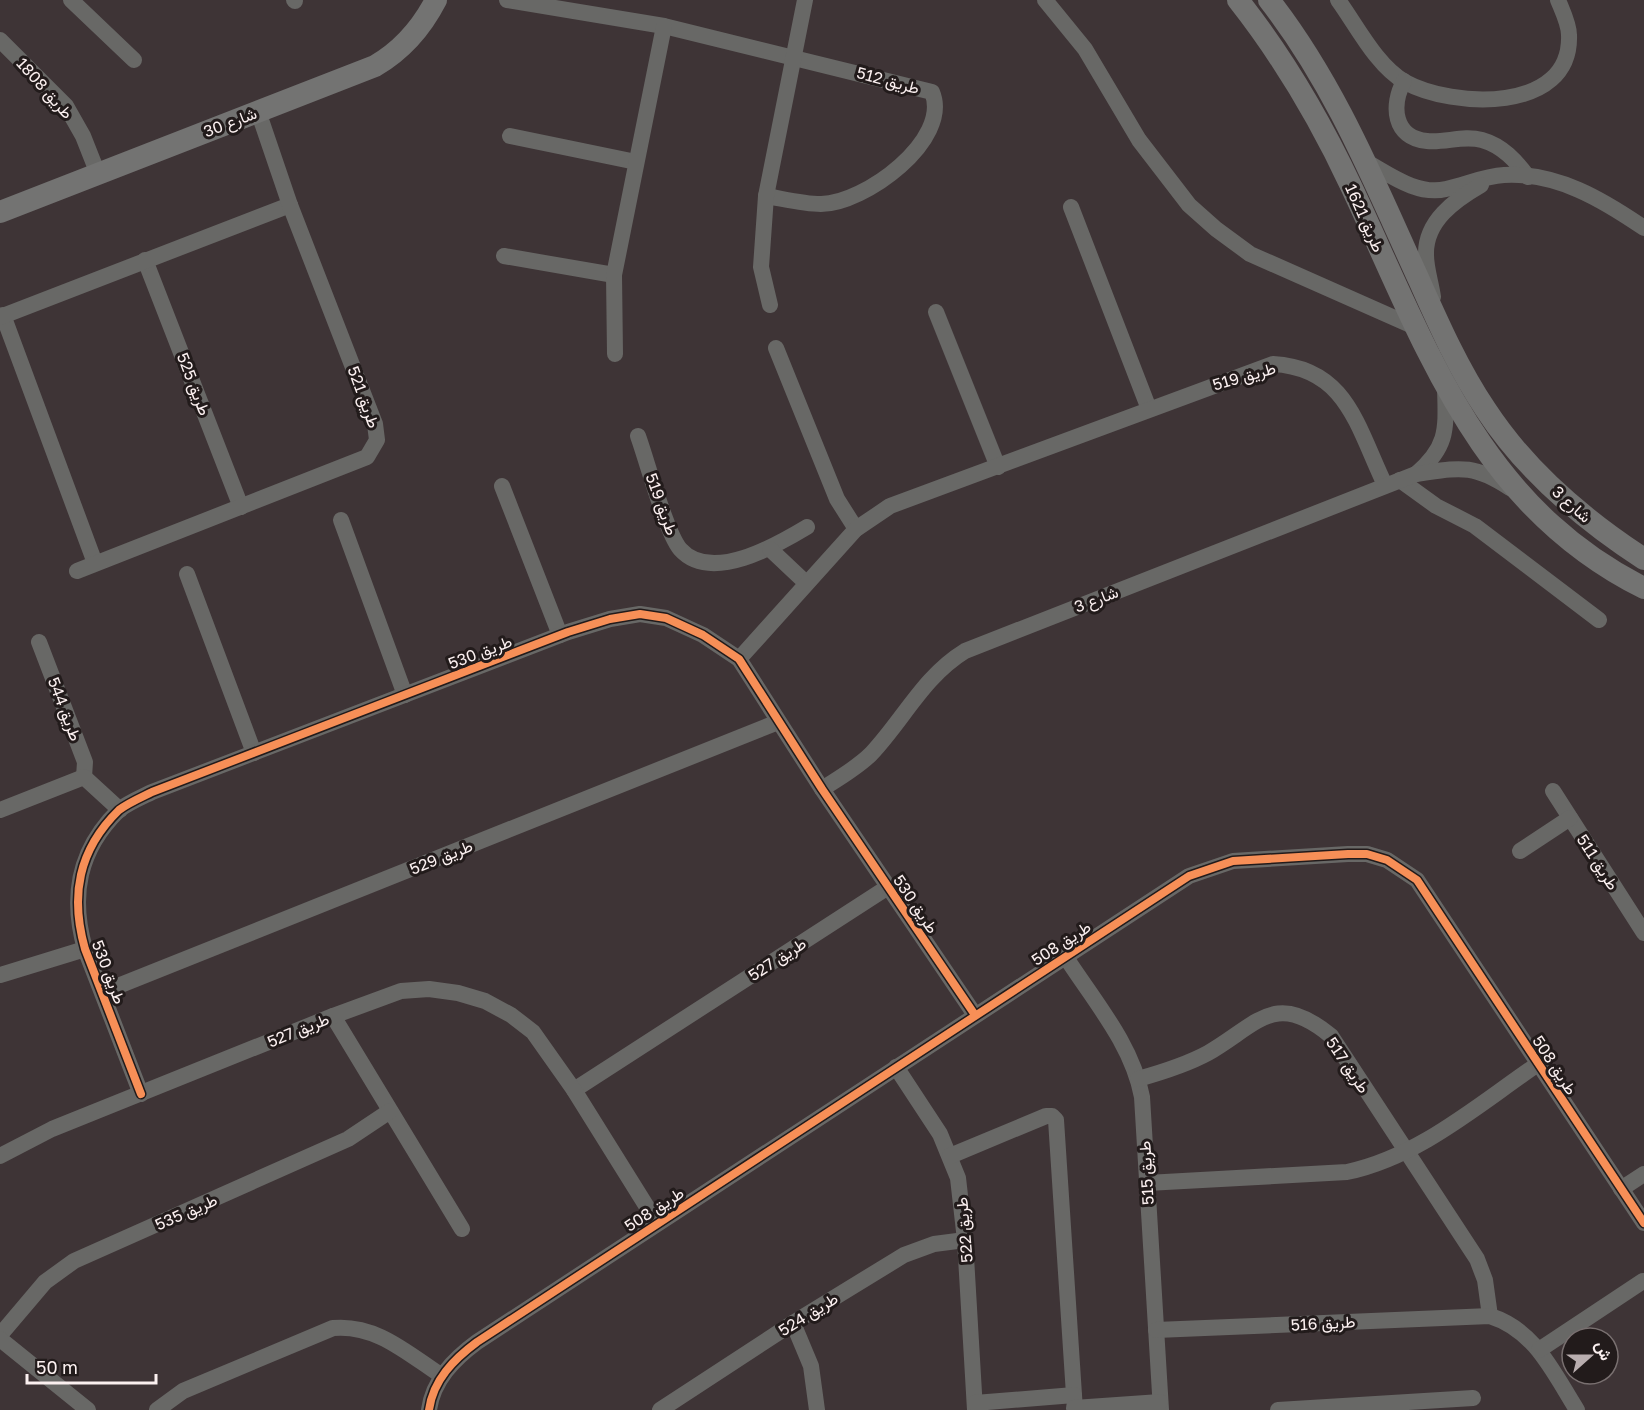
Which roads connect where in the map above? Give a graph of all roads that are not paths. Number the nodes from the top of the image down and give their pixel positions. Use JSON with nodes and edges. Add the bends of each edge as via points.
{"nodes":[{"id":1,"x":70,"y":0,"type":"edge"},
{"id":2,"x":436,"y":0,"type":"edge"},
{"id":3,"x":507,"y":0,"type":"edge"},
{"id":4,"x":805,"y":0,"type":"edge"},
{"id":5,"x":1045,"y":0,"type":"edge"},
{"id":6,"x":1238,"y":0,"type":"edge"},
{"id":7,"x":1269,"y":0,"type":"edge"},
{"id":8,"x":1338,"y":0,"type":"edge"},
{"id":9,"x":1558,"y":0,"type":"edge"},
{"id":10,"x":664,"y":26,"type":"junction"},
{"id":11,"x":0,"y":40,"type":"edge"},
{"id":12,"x":795,"y":56,"type":"junction"},
{"id":13,"x":134,"y":60,"type":"dead end"},
{"id":14,"x":1404,"y":81,"type":"junction"},
{"id":15,"x":258,"y":111,"type":"junction"},
{"id":16,"x":510,"y":136,"type":"dead end"},
{"id":17,"x":1365,"y":161,"type":"junction"},
{"id":18,"x":636,"y":162,"type":"junction"},
{"id":19,"x":98,"y":174,"type":"junction"},
{"id":20,"x":1505,"y":175,"type":"junction"},
{"id":21,"x":1528,"y":177,"type":"junction"},
{"id":22,"x":766,"y":196,"type":"junction"},
{"id":23,"x":290,"y":205,"type":"junction"},
{"id":24,"x":1071,"y":207,"type":"dead end"},
{"id":25,"x":0,"y":212,"type":"edge"},
{"id":26,"x":1644,"y":228,"type":"edge"},
{"id":27,"x":504,"y":256,"type":"dead end"},
{"id":28,"x":145,"y":260,"type":"junction"},
{"id":29,"x":614,"y":275,"type":"junction"},
{"id":30,"x":770,"y":305,"type":"dead end"},
{"id":31,"x":936,"y":312,"type":"dead end"},
{"id":32,"x":2,"y":316,"type":"edge"},
{"id":33,"x":1438,"y":321,"type":"junction"},
{"id":34,"x":1415,"y":327,"type":"junction"},
{"id":35,"x":776,"y":348,"type":"dead end"},
{"id":36,"x":615,"y":354,"type":"dead end"},
{"id":37,"x":1445,"y":387,"type":"junction"},
{"id":38,"x":1149,"y":409,"type":"junction"},
{"id":39,"x":638,"y":436,"type":"dead end"},
{"id":40,"x":1508,"y":440,"type":"joint"},
{"id":41,"x":1479,"y":443,"type":"joint"},
{"id":42,"x":998,"y":467,"type":"junction"},
{"id":43,"x":1400,"y":480,"type":"junction"},
{"id":44,"x":502,"y":486,"type":"dead end"},
{"id":45,"x":1523,"y":497,"type":"junction"},
{"id":46,"x":241,"y":507,"type":"junction"},
{"id":47,"x":341,"y":520,"type":"dead end"},
{"id":48,"x":807,"y":527,"type":"dead end"},
{"id":49,"x":856,"y":529,"type":"junction"},
{"id":50,"x":770,"y":549,"type":"junction"},
{"id":51,"x":1644,"y":559,"type":"edge"},
{"id":52,"x":95,"y":563,"type":"junction"},
{"id":53,"x":77,"y":571,"type":"dead end"},
{"id":54,"x":187,"y":574,"type":"dead end"},
{"id":55,"x":805,"y":582,"type":"junction"},
{"id":56,"x":1644,"y":588,"type":"edge"},
{"id":57,"x":1599,"y":620,"type":"dead end"},
{"id":58,"x":560,"y":635,"type":"junction"},
{"id":59,"x":39,"y":642,"type":"dead end"},
{"id":60,"x":739,"y":659,"type":"junction"},
{"id":61,"x":405,"y":694,"type":"junction"},
{"id":62,"x":778,"y":722,"type":"junction"},
{"id":63,"x":254,"y":753,"type":"junction"},
{"id":64,"x":84,"y":777,"type":"junction"},
{"id":65,"x":822,"y":789,"type":"junction"},
{"id":66,"x":1553,"y":791,"type":"dead end"},
{"id":67,"x":0,"y":810,"type":"edge"},
{"id":68,"x":120,"y":810,"type":"junction"},
{"id":69,"x":1570,"y":818,"type":"junction"},
{"id":70,"x":1520,"y":851,"type":"dead end"},
{"id":71,"x":888,"y":887,"type":"junction"},
{"id":72,"x":1644,"y":933,"type":"edge"},
{"id":73,"x":85,"y":949,"type":"junction"},
{"id":74,"x":1065,"y":956,"type":"junction"},
{"id":75,"x":0,"y":975,"type":"edge"},
{"id":76,"x":103,"y":992,"type":"junction"},
{"id":77,"x":975,"y":1015,"type":"junction"},
{"id":78,"x":333,"y":1016,"type":"junction"},
{"id":79,"x":1538,"y":1064,"type":"junction"},
{"id":80,"x":896,"y":1066,"type":"junction"},
{"id":81,"x":1138,"y":1079,"type":"junction"},
{"id":82,"x":574,"y":1090,"type":"junction"},
{"id":83,"x":141,"y":1094,"type":"junction"},
{"id":84,"x":390,"y":1111,"type":"junction"},
{"id":85,"x":1406,"y":1153,"type":"junction"},
{"id":86,"x":0,"y":1156,"type":"edge"},
{"id":87,"x":950,"y":1156,"type":"junction"},
{"id":88,"x":1644,"y":1174,"type":"edge"},
{"id":89,"x":1147,"y":1183,"type":"junction"},
{"id":90,"x":1621,"y":1189,"type":"junction"},
{"id":91,"x":657,"y":1223,"type":"junction"},
{"id":92,"x":1644,"y":1223,"type":"edge"},
{"id":93,"x":462,"y":1229,"type":"dead end"},
{"id":94,"x":965,"y":1240,"type":"junction"},
{"id":95,"x":1643,"y":1281,"type":"edge"},
{"id":96,"x":1490,"y":1316,"type":"junction"},
{"id":97,"x":794,"y":1323,"type":"junction"},
{"id":98,"x":1156,"y":1330,"type":"junction"},
{"id":99,"x":0,"y":1337,"type":"edge"},
{"id":100,"x":1539,"y":1350,"type":"junction"},
{"id":101,"x":441,"y":1376,"type":"junction"},
{"id":102,"x":1473,"y":1398,"type":"dead end"},
{"id":103,"x":1074,"y":1404,"type":"edge"},
{"id":104,"x":975,"y":1406,"type":"edge"},
{"id":105,"x":1161,"y":1406,"type":"edge"},
{"id":106,"x":88,"y":1410,"type":"edge"},
{"id":107,"x":157,"y":1410,"type":"edge"},
{"id":108,"x":429,"y":1410,"type":"edge"},
{"id":109,"x":660,"y":1410,"type":"edge"},
{"id":110,"x":818,"y":1410,"type":"edge"},
{"id":111,"x":1278,"y":1410,"type":"edge"},
{"id":112,"x":1577,"y":1410,"type":"edge"}],
"edges":[{"from":1,"to":13,"type":"street"},
{"from":2,"to":15,"type":"street","name":"شارع 30","via":[[414,33],[391,57]]},
{"from":3,"to":10,"type":"street","name":"طريق 512"},
{"from":4,"to":12,"type":"street"},
{"from":5,"to":34,"type":"street","via":[[1085,49],[1140,140],[1189,205],[1216,229],[1250,254]]},
{"from":6,"to":34,"type":"street","name":"طريق 1621","via":[[1310,106],[1351,184]]},
{"from":7,"to":17,"type":"street","name":"طريق 1621","via":[[1319,71]]},
{"from":8,"to":14,"type":"street","via":[[1383,63]]},
{"from":9,"to":14,"type":"street","via":[[1569,35],[1566,53],[1560,70],[1531,92],[1473,100],[1431,92]]},
{"from":10,"to":12,"type":"street","name":"طريق 512"},
{"from":10,"to":18,"type":"street"},
{"from":11,"to":19,"type":"street","name":"طريق 1808","via":[[66,106]]},
{"from":12,"to":22,"type":"street"},
{"from":12,"to":22,"type":"street","name":"طريق 512","via":[[932,92],[935,100],[930,127],[898,169],[855,196],[821,204]]},
{"from":14,"to":21,"type":"street","via":[[1395,107],[1405,131],[1428,141],[1482,140],[1500,148]]},
{"from":15,"to":19,"type":"street","name":"شارع 30"},
{"from":15,"to":23,"type":"street","name":"طريق 521"},
{"from":16,"to":18,"type":"street"},
{"from":17,"to":20,"type":"street","via":[[1416,188],[1443,190]]},
{"from":17,"to":33,"type":"street","name":"طريق 1621"},
{"from":18,"to":29,"type":"street"},
{"from":19,"to":25,"type":"street","name":"شارع 30"},
{"from":20,"to":21,"type":"street"},
{"from":20,"to":33,"type":"street","via":[[1449,204],[1431,231],[1425,254]]},
{"from":21,"to":26,"type":"street","via":[[1583,190]]},
{"from":22,"to":30,"type":"street","via":[[761,267]]},
{"from":23,"to":28,"type":"street"},
{"from":23,"to":46,"type":"street","name":"طريق 521","via":[[375,424],[377,440],[367,457]]},
{"from":24,"to":38,"type":"street"},
{"from":27,"to":29,"type":"street"},
{"from":28,"to":32,"type":"street"},
{"from":28,"to":46,"type":"street","name":"طريق 525"},
{"from":29,"to":36,"type":"street"},
{"from":31,"to":42,"type":"street"},
{"from":32,"to":52,"type":"street"},
{"from":33,"to":40,"type":"street","name":"طريق 1621","via":[[1468,381]]},
{"from":34,"to":37,"type":"street","name":"طريق 1621"},
{"from":35,"to":49,"type":"street","via":[[837,499]]},
{"from":37,"to":41,"type":"street","name":"طريق 1621"},
{"from":37,"to":43,"type":"street","name":"شارع 3","via":[[1442,445],[1436,455]]},
{"from":38,"to":42,"type":"street","name":"طريق 519"},
{"from":38,"to":43,"type":"street","name":"طريق 519","via":[[1273,364],[1296,365],[1319,374],[1334,387]]},
{"from":39,"to":50,"type":"street","name":"طريق 519","via":[[674,540],[686,554],[712,563]]},
{"from":40,"to":51,"type":"street","name":"شارع 3","via":[[1557,492],[1604,532]]},
{"from":41,"to":45,"type":"street","name":"شارع 3"},
{"from":42,"to":49,"type":"street","name":"طريق 519","via":[[902,500]]},
{"from":43,"to":45,"type":"street","name":"شارع 3","via":[[1470,468],[1488,473]]},
{"from":43,"to":57,"type":"street","via":[[1436,506],[1474,526]]},
{"from":43,"to":65,"type":"street","name":"شارع 3","via":[[965,651],[925,684],[870,755]]},
{"from":44,"to":58,"type":"street"},
{"from":45,"to":56,"type":"street","name":"شارع 3","via":[[1590,556]]},
{"from":46,"to":52,"type":"street","name":"طريق 521"},
{"from":47,"to":61,"type":"street"},
{"from":48,"to":50,"type":"street","name":"طريق 519"},
{"from":49,"to":55,"type":"street","name":"طريق 519"},
{"from":50,"to":55,"type":"street"},
{"from":52,"to":53,"type":"street","name":"طريق 521"},
{"from":54,"to":63,"type":"street"},
{"from":55,"to":60,"type":"street","name":"طريق 519"},
{"from":58,"to":60,"type":"street","name":"طريق 530","via":[[640,614],[666,618],[703,635]]},
{"from":58,"to":61,"type":"street","name":"طريق 530"},
{"from":59,"to":64,"type":"street","name":"طريق 544","via":[[85,762]]},
{"from":60,"to":62,"type":"street","name":"طريق 530"},
{"from":61,"to":63,"type":"street","name":"طريق 530"},
{"from":62,"to":65,"type":"street","name":"طريق 530"},
{"from":62,"to":76,"type":"street","name":"طريق 529"},
{"from":63,"to":68,"type":"street","name":"طريق 530","via":[[152,792]]},
{"from":64,"to":67,"type":"street"},
{"from":64,"to":68,"type":"street"},
{"from":65,"to":71,"type":"street","name":"طريق 530"},
{"from":66,"to":69,"type":"street","name":"طريق 511"},
{"from":68,"to":73,"type":"street","name":"طريق 530","via":[[96,840],[79,879],[76,902]]},
{"from":69,"to":70,"type":"street"},
{"from":69,"to":72,"type":"street","name":"طريق 511"},
{"from":71,"to":77,"type":"street","name":"طريق 530"},
{"from":71,"to":82,"type":"street","name":"طريق 527"},
{"from":73,"to":75,"type":"street"},
{"from":73,"to":76,"type":"street","name":"طريق 530"},
{"from":74,"to":77,"type":"street","name":"طريق 508"},
{"from":74,"to":79,"type":"street","name":"طريق 508","via":[[1189,876],[1211,867],[1257,858],[1367,855],[1387,860],[1417,880]]},
{"from":74,"to":81,"type":"street","name":"طريق 515","via":[[1130,1056]]},
{"from":76,"to":83,"type":"street","name":"طريق 530"},
{"from":77,"to":80,"type":"street","name":"طريق 508"},
{"from":78,"to":82,"type":"street","name":"طريق 527","via":[[401,991],[429,989],[467,996],[511,1015],[533,1032]]},
{"from":78,"to":83,"type":"street","name":"طريق 527"},
{"from":78,"to":84,"type":"street"},
{"from":79,"to":85,"type":"street"},
{"from":79,"to":90,"type":"street","name":"طريق 508"},
{"from":80,"to":87,"type":"street","name":"طريق 522"},
{"from":80,"to":91,"type":"street","name":"طريق 508"},
{"from":81,"to":85,"type":"street","name":"طريق 517","via":[[1193,1061],[1251,1022],[1271,1014],[1293,1014],[1314,1021],[1331,1036]]},
{"from":81,"to":89,"type":"street","name":"طريق 515"},
{"from":82,"to":91,"type":"street","name":"طريق 527"},
{"from":83,"to":86,"type":"street","name":"طريق 527","via":[[52,1129]]},
{"from":84,"to":93,"type":"street"},
{"from":84,"to":99,"type":"street","name":"طريق 535","via":[[348,1139],[74,1261],[45,1282]]},
{"from":85,"to":89,"type":"street","via":[[1347,1172]]},
{"from":85,"to":96,"type":"street","via":[[1477,1259],[1485,1280]]},
{"from":87,"to":94,"type":"street","name":"طريق 522","via":[[962,1202]]},
{"from":87,"to":103,"type":"street","via":[[1046,1116],[1056,1120]]},
{"from":88,"to":90,"type":"street"},
{"from":89,"to":98,"type":"street","name":"طريق 515"},
{"from":90,"to":92,"type":"street","name":"طريق 508"},
{"from":91,"to":101,"type":"street","name":"طريق 508","via":[[477,1342]]},
{"from":94,"to":97,"type":"street","name":"طريق 524","via":[[934,1244],[904,1255]]},
{"from":94,"to":104,"type":"street","name":"طريق 522"},
{"from":95,"to":100,"type":"street"},
{"from":96,"to":98,"type":"street","name":"طريق 516"},
{"from":96,"to":100,"type":"street","name":"طريق 516","via":[[1522,1331]]},
{"from":97,"to":109,"type":"street","name":"طريق 524"},
{"from":97,"to":110,"type":"street","via":[[811,1366]]},
{"from":98,"to":105,"type":"street","name":"طريق 515"},
{"from":99,"to":106,"type":"street","name":"طريق 535"},
{"from":100,"to":112,"type":"street","name":"طريق 516"},
{"from":101,"to":107,"type":"street","via":[[379,1335],[349,1327],[333,1328],[183,1391]]},
{"from":101,"to":108,"type":"street","name":"طريق 508"},
{"from":102,"to":111,"type":"street"},
{"from":103,"to":104,"type":"street"},
{"from":103,"to":105,"type":"street"}]}
